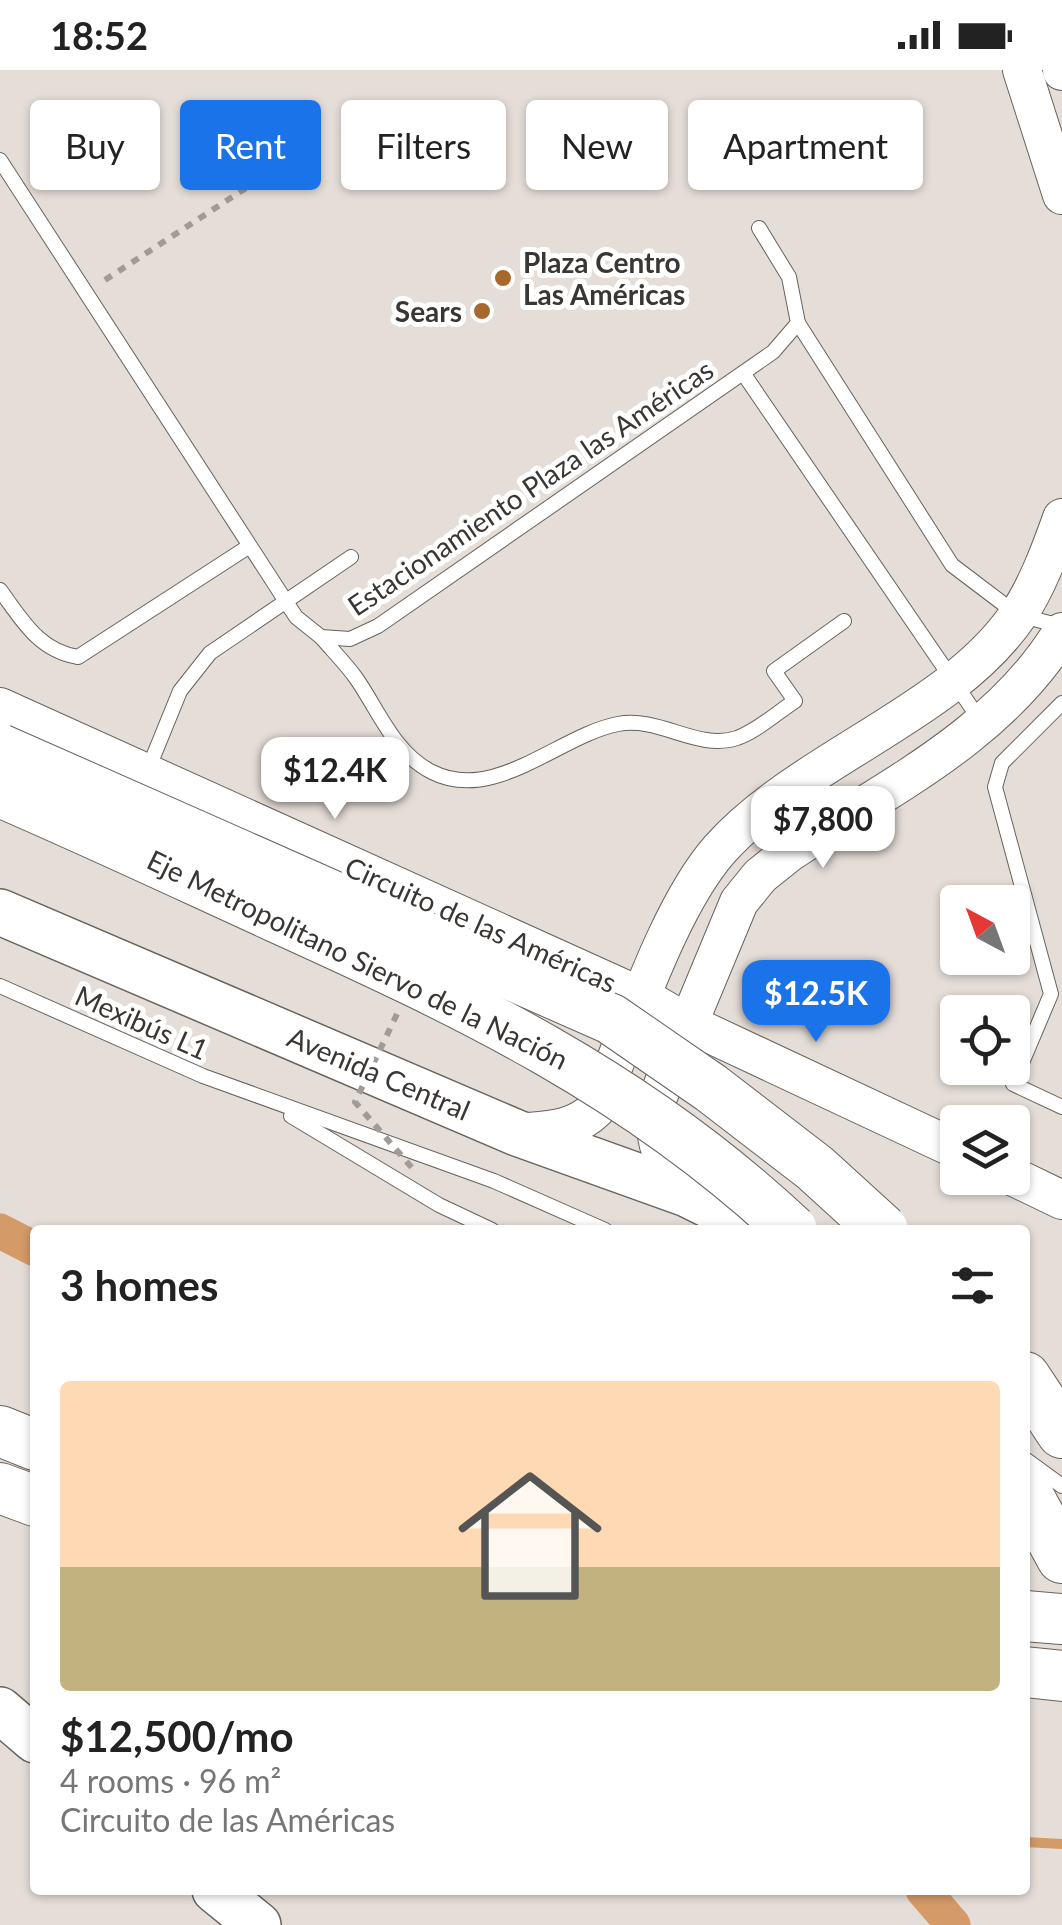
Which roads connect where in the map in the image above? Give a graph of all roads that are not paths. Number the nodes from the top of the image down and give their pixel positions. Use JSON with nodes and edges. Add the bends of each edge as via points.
{"nodes":[{"id":1,"x":1022,"y":70,"type":"edge"},
{"id":2,"x":0,"y":160,"type":"edge"},
{"id":3,"x":1062,"y":194,"type":"edge"},
{"id":4,"x":759,"y":228,"type":"dead end"},
{"id":5,"x":798,"y":323,"type":"junction"},
{"id":6,"x":742,"y":373,"type":"junction"},
{"id":7,"x":1062,"y":518,"type":"edge"},
{"id":8,"x":248,"y":547,"type":"junction"},
{"id":9,"x":351,"y":557,"type":"dead end"},
{"id":10,"x":0,"y":590,"type":"edge"},
{"id":11,"x":286,"y":602,"type":"junction"},
{"id":12,"x":1018,"y":615,"type":"junction"},
{"id":13,"x":844,"y":620,"type":"dead end"},
{"id":14,"x":1062,"y":629,"type":"edge"},
{"id":15,"x":321,"y":638,"type":"junction"},
{"id":16,"x":952,"y":679,"type":"junction"},
{"id":17,"x":1062,"y":704,"type":"edge"},
{"id":18,"x":0,"y":707,"type":"edge"},
{"id":19,"x":984,"y":726,"type":"junction"},
{"id":20,"x":0,"y":749,"type":"edge"},
{"id":21,"x":146,"y":773,"type":"junction"},
{"id":22,"x":0,"y":792,"type":"edge"},
{"id":23,"x":0,"y":912,"type":"edge"},
{"id":24,"x":0,"y":986,"type":"edge"},
{"id":25,"x":644,"y":998,"type":"junction"},
{"id":26,"x":689,"y":1024,"type":"junction"},
{"id":27,"x":265,"y":1100,"type":"junction"},
{"id":28,"x":1062,"y":1107,"type":"edge"},
{"id":29,"x":518,"y":1132,"type":"junction"},
{"id":30,"x":940,"y":1142,"type":"edge"},
{"id":31,"x":1030,"y":1185,"type":"edge"},
{"id":32,"x":687,"y":1194,"type":"junction"},
{"id":33,"x":1062,"y":1200,"type":"edge"},
{"id":34,"x":481,"y":1225,"type":"edge"},
{"id":35,"x":595,"y":1225,"type":"edge"},
{"id":36,"x":750,"y":1225,"type":"edge"},
{"id":37,"x":786,"y":1225,"type":"edge"},
{"id":38,"x":878,"y":1225,"type":"edge"},
{"id":39,"x":1044,"y":1375,"type":"edge"},
{"id":40,"x":0,"y":1431,"type":"edge"},
{"id":41,"x":1062,"y":1433,"type":"edge"},
{"id":42,"x":30,"y":1444,"type":"edge"},
{"id":43,"x":1030,"y":1463,"type":"edge"},
{"id":44,"x":1062,"y":1486,"type":"edge"},
{"id":45,"x":0,"y":1488,"type":"edge"},
{"id":46,"x":30,"y":1499,"type":"edge"},
{"id":47,"x":1030,"y":1499,"type":"edge"},
{"id":48,"x":1062,"y":1558,"type":"edge"},
{"id":49,"x":1030,"y":1617,"type":"edge"},
{"id":50,"x":1062,"y":1620,"type":"edge"},
{"id":51,"x":1030,"y":1673,"type":"edge"},
{"id":52,"x":1062,"y":1676,"type":"edge"},
{"id":53,"x":221,"y":1895,"type":"edge"},
{"id":54,"x":258,"y":1925,"type":"edge"}],
"edges":[{"from":1,"to":3,"type":"main road"},
{"from":2,"to":8,"type":"lane","name":"Estacionamiento Plaza las Américas"},
{"from":4,"to":5,"type":"lane","via":[[789,277]]},
{"from":5,"to":6,"type":"lane","name":"Estacionamiento Plaza las Américas"},
{"from":5,"to":12,"type":"lane","via":[[952,566]]},
{"from":6,"to":15,"type":"lane","name":"Estacionamiento Plaza las Américas","via":[[378,626],[350,639]]},
{"from":6,"to":16,"type":"lane"},
{"from":7,"to":12,"type":"main road"},
{"from":8,"to":10,"type":"lane","via":[[78,657],[56,654],[38,640]]},
{"from":8,"to":11,"type":"lane","name":"Estacionamiento Plaza las Américas"},
{"from":9,"to":11,"type":"lane"},
{"from":11,"to":15,"type":"lane","name":"Estacionamiento Plaza las Américas"},
{"from":11,"to":21,"type":"lane","via":[[210,654],[180,691]]},
{"from":12,"to":14,"type":"lane"},
{"from":12,"to":16,"type":"main road"},
{"from":13,"to":15,"type":"lane","via":[[774,671],[795,700],[738,738],[705,742],[662,726],[622,723],[582,734],[520,768],[474,779],[435,774],[404,753],[354,675]]},
{"from":14,"to":19,"type":"main road","via":[[1040,668]]},
{"from":16,"to":19,"type":"lane"},
{"from":16,"to":25,"type":"main road","via":[[752,816],[718,851],[676,916]]},
{"from":17,"to":28,"type":"lane","via":[[1002,763],[995,787],[1051,994],[1013,1084]]},
{"from":18,"to":21,"type":"main road","name":"Circuito de las Américas"},
{"from":19,"to":26,"type":"main road","via":[[760,876],[721,938]]},
{"from":20,"to":38,"type":"highway","name":"Eje Metropolitano Siervo de la Nación","bridge":true,"via":[[611,1020],[712,1088]]},
{"from":21,"to":25,"type":"main road","name":"Circuito de las Américas"},
{"from":22,"to":37,"type":"highway","name":"Eje Metropolitano Siervo de la Nación","bridge":true,"via":[[382,966],[579,1065],[676,1130]]},
{"from":23,"to":29,"type":"highway","name":"Avenida Central"},
{"from":24,"to":27,"type":"lane","name":"Mexibús L1"},
{"from":25,"to":26,"type":"main road","name":"Circuito de las Américas"},
{"from":25,"to":29,"type":"main road","via":[[596,1109],[560,1129]]},
{"from":26,"to":30,"type":"main road","name":"Circuito de las Américas"},
{"from":26,"to":32,"type":"main road","via":[[655,1104],[654,1138]]},
{"from":27,"to":34,"type":"lane","name":"Mexibús L1"},
{"from":27,"to":35,"type":"lane","name":"Mexibús L1","via":[[494,1181]]},
{"from":29,"to":32,"type":"highway","name":"Avenida Central"},
{"from":31,"to":33,"type":"main road"},
{"from":32,"to":36,"type":"highway","name":"Avenida Central"},
{"from":39,"to":41,"type":"highway"},
{"from":40,"to":42,"type":"highway"},
{"from":43,"to":44,"type":"lane"},
{"from":45,"to":46,"type":"highway"},
{"from":47,"to":48,"type":"highway"},
{"from":49,"to":50,"type":"highway"},
{"from":51,"to":52,"type":"highway"},
{"from":53,"to":54,"type":"highway"}]}
